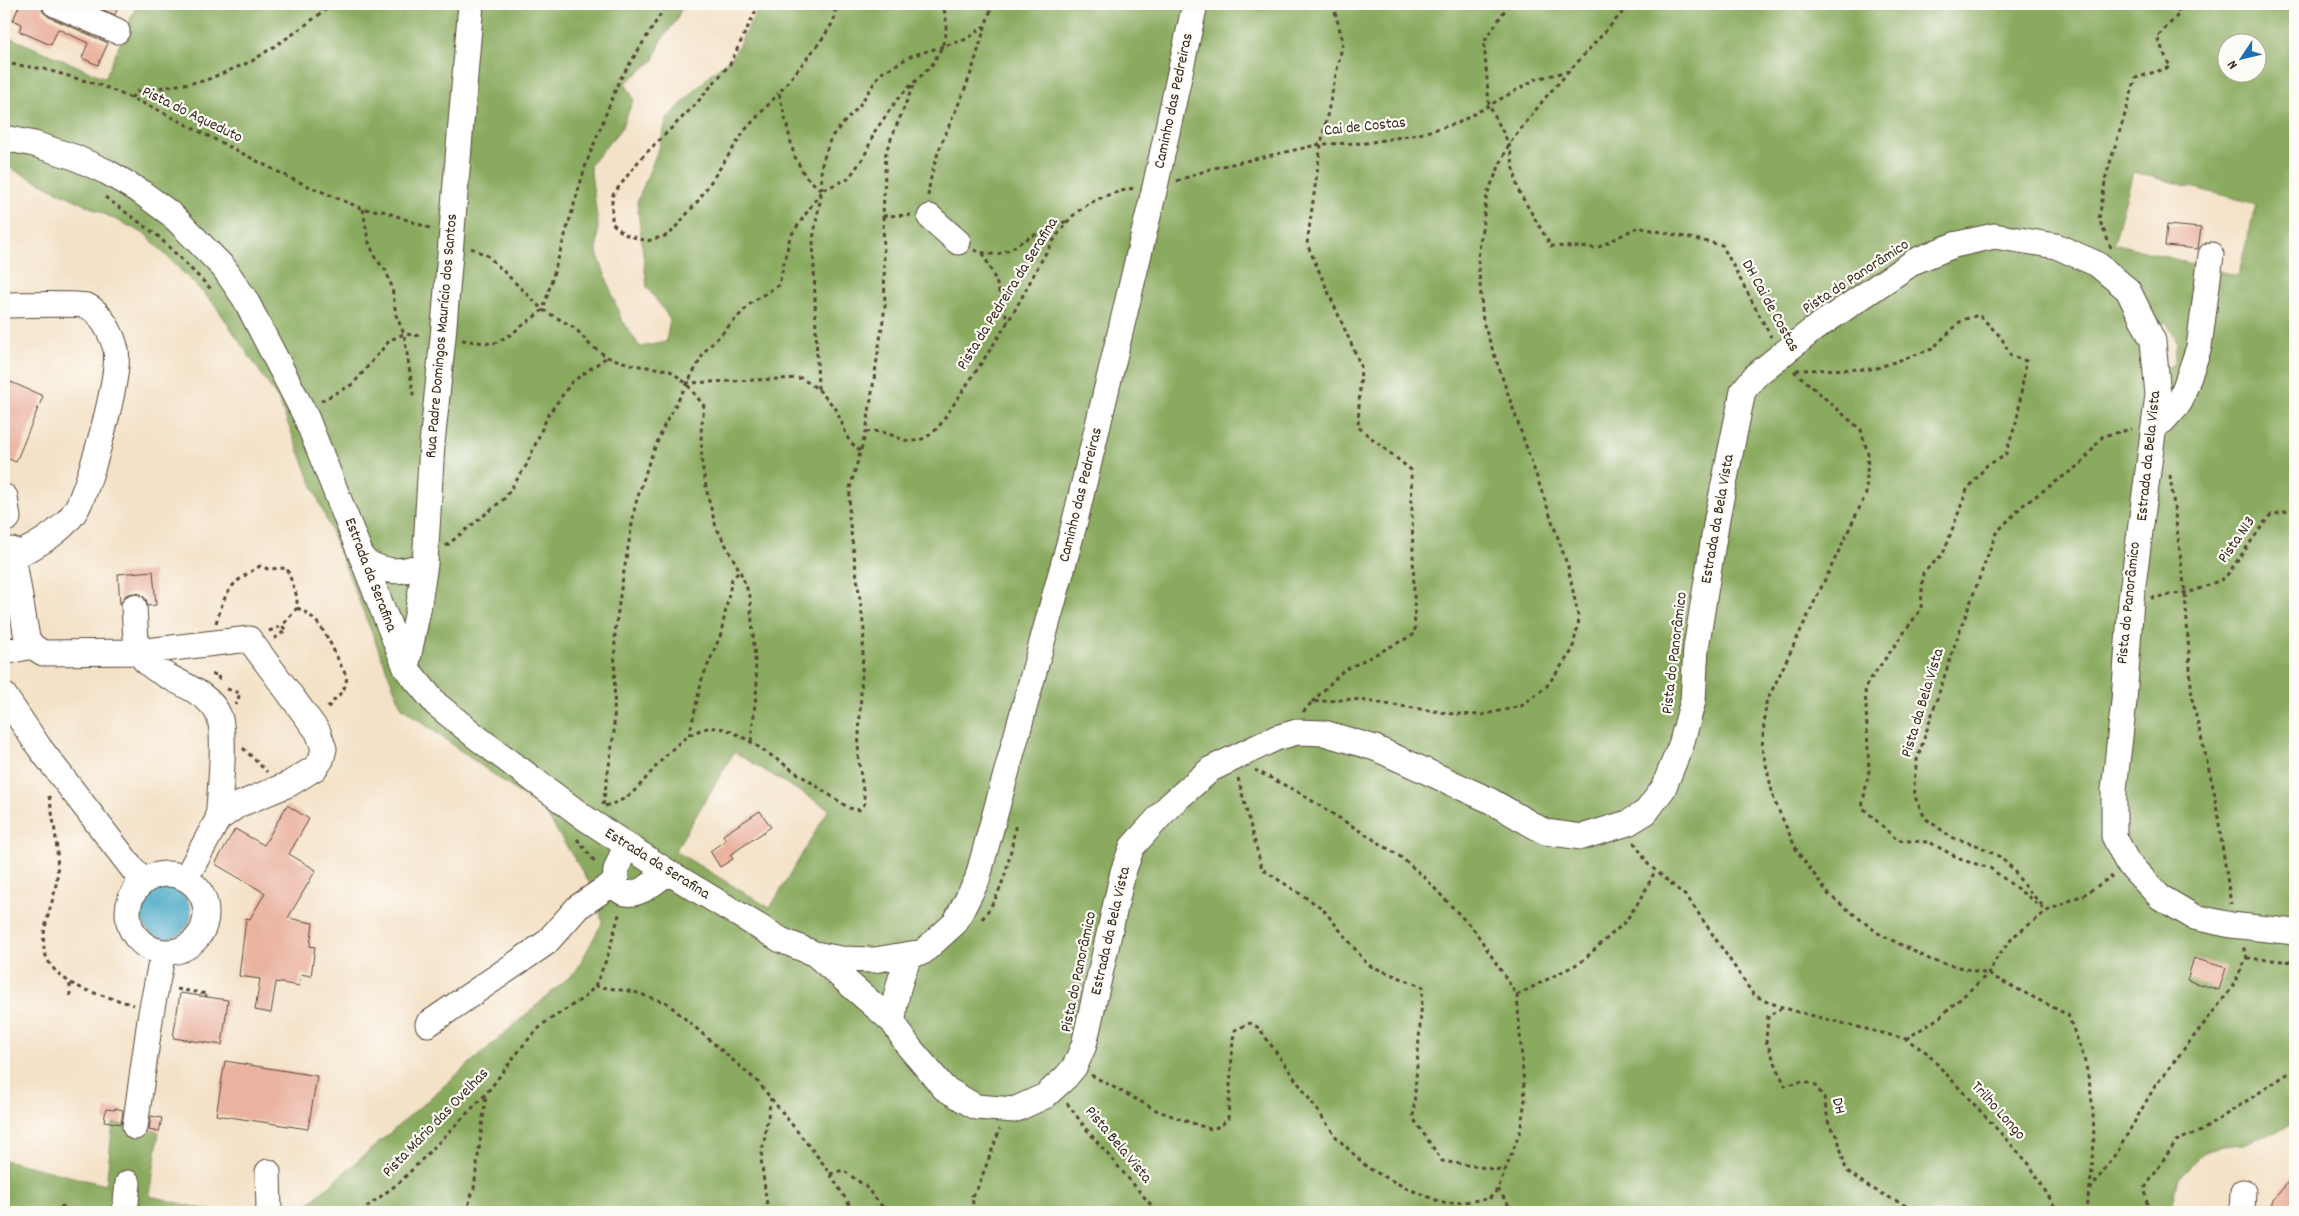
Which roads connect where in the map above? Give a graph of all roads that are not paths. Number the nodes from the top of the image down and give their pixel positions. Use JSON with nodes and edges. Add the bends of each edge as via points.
{"nodes":[{"id":1,"x":54,"y":4,"type":"edge"},
{"id":2,"x":471,"y":4,"type":"edge"},
{"id":3,"x":1195,"y":4,"type":"edge"},
{"id":4,"x":117,"y":31,"type":"dead end"},
{"id":5,"x":4,"y":138,"type":"edge"},
{"id":6,"x":928,"y":215,"type":"road end"},
{"id":7,"x":964,"y":246,"type":"road end"},
{"id":8,"x":2211,"y":255,"type":"dead end"},
{"id":9,"x":4,"y":305,"type":"edge"},
{"id":10,"x":2159,"y":422,"type":"junction"},
{"id":11,"x":8,"y":525,"type":"edge"},
{"id":12,"x":364,"y":561,"type":"junction"},
{"id":13,"x":425,"y":564,"type":"junction"},
{"id":14,"x":134,"y":607,"type":"dead end"},
{"id":15,"x":32,"y":646,"type":"junction"},
{"id":16,"x":194,"y":646,"type":"junction"},
{"id":17,"x":4,"y":652,"type":"edge"},
{"id":18,"x":138,"y":652,"type":"junction"},
{"id":19,"x":406,"y":668,"type":"junction"},
{"id":20,"x":186,"y":686,"type":"junction"},
{"id":21,"x":4,"y":696,"type":"edge"},
{"id":22,"x":218,"y":819,"type":"junction"},
{"id":23,"x":626,"y":845,"type":"junction"},
{"id":24,"x":668,"y":872,"type":"junction"},
{"id":25,"x":186,"y":878,"type":"junction"},
{"id":26,"x":142,"y":881,"type":"junction"},
{"id":27,"x":615,"y":886,"type":"junction"},
{"id":28,"x":2295,"y":932,"type":"edge"},
{"id":29,"x":163,"y":952,"type":"junction"},
{"id":30,"x":815,"y":954,"type":"junction"},
{"id":31,"x":910,"y":955,"type":"junction"},
{"id":32,"x":893,"y":1022,"type":"junction"},
{"id":33,"x":428,"y":1024,"type":"dead end"},
{"id":34,"x":135,"y":1127,"type":"dead end"},
{"id":35,"x":268,"y":1172,"type":"dead end"},
{"id":36,"x":129,"y":1194,"type":"edge"},
{"id":37,"x":120,"y":1212,"type":"edge"},
{"id":38,"x":125,"y":1212,"type":"edge"},
{"id":39,"x":269,"y":1212,"type":"edge"}],
"edges":[{"from":1,"to":4,"type":"street"},
{"from":2,"to":13,"type":"street","name":"Rua Padre Domingos Maurício dos Santos","via":[[432,444]]},
{"from":3,"to":31,"type":"street","name":"Caminho das Pedreiras","via":[[1073,529],[977,880],[955,923],[923,952]]},
{"from":5,"to":12,"type":"street","name":"Estrada da Serafina","via":[[74,157],[141,192],[172,215],[224,268],[245,299],[306,417]]},
{"from":6,"to":7,"type":"street"},
{"from":8,"to":10,"type":"street","via":[[2199,347],[2180,402]]},
{"from":9,"to":11,"type":"street","via":[[87,306],[102,318],[116,350],[112,397],[77,508],[58,531]]},
{"from":10,"to":28,"type":"street","name":"Estrada da Bela Vista","via":[[2131,600],[2114,790],[2114,836],[2127,862],[2160,897],[2194,917],[2235,918]]},
{"from":10,"to":32,"type":"street","name":"Estrada da Bela Vista","via":[[2153,341],[2128,290],[2097,264],[2056,246],[1994,236],[1954,245],[1915,261],[1814,329],[1787,362],[1756,375],[1743,391],[1717,518],[1696,648],[1693,701],[1681,746],[1656,800],[1646,812],[1628,823],[1582,837],[1545,832],[1490,800],[1349,739],[1324,733],[1287,733],[1211,769],[1170,805],[1132,847],[1123,872],[1084,1045],[1075,1066],[1045,1096],[1024,1107],[1007,1110],[976,1107],[944,1088],[908,1047]]},
{"from":11,"to":15,"type":"street","via":[[25,629]]},
{"from":12,"to":13,"type":"street","via":[[378,569],[394,572]]},
{"from":12,"to":19,"type":"street","name":"Estrada da Serafina"},
{"from":13,"to":19,"type":"street","name":"Rua Padre Domingos Maurício dos Santos"},
{"from":14,"to":18,"type":"street"},
{"from":15,"to":17,"type":"street"},
{"from":15,"to":18,"type":"street","via":[[43,653],[55,654]]},
{"from":16,"to":18,"type":"street"},
{"from":16,"to":20,"type":"street"},
{"from":16,"to":22,"type":"street","via":[[249,639],[318,732],[324,749],[321,760],[310,773],[238,805]]},
{"from":18,"to":20,"type":"street","via":[[152,666]]},
{"from":19,"to":23,"type":"street","name":"Estrada da Serafina","via":[[436,704],[587,820]]},
{"from":20,"to":22,"type":"street","via":[[225,707],[220,718]]},
{"from":21,"to":26,"type":"street"},
{"from":22,"to":25,"type":"street"},
{"from":23,"to":24,"type":"street","name":"Estrada da Serafina"},
{"from":23,"to":27,"type":"street","via":[[616,870]]},
{"from":24,"to":27,"type":"street","via":[[641,891],[628,895]]},
{"from":24,"to":30,"type":"street","name":"Estrada da Serafina","via":[[780,940]]},
{"from":25,"to":26,"type":"street","via":[[159,874]]},
{"from":25,"to":29,"type":"street","via":[[204,900],[206,910],[202,929],[182,949]]},
{"from":26,"to":29,"type":"street","via":[[130,898],[130,928],[143,945]]},
{"from":27,"to":33,"type":"street","via":[[606,888],[578,907],[546,943]]},
{"from":29,"to":34,"type":"street"},
{"from":30,"to":31,"type":"street","name":"Caminho das Pedreiras","via":[[874,960]]},
{"from":30,"to":32,"type":"street","name":"Estrada da Bela Vista"},
{"from":31,"to":32,"type":"street","via":[[894,1000]]},
{"from":35,"to":39,"type":"street"},
{"from":36,"to":37,"type":"street"},
{"from":36,"to":38,"type":"street"}]}
